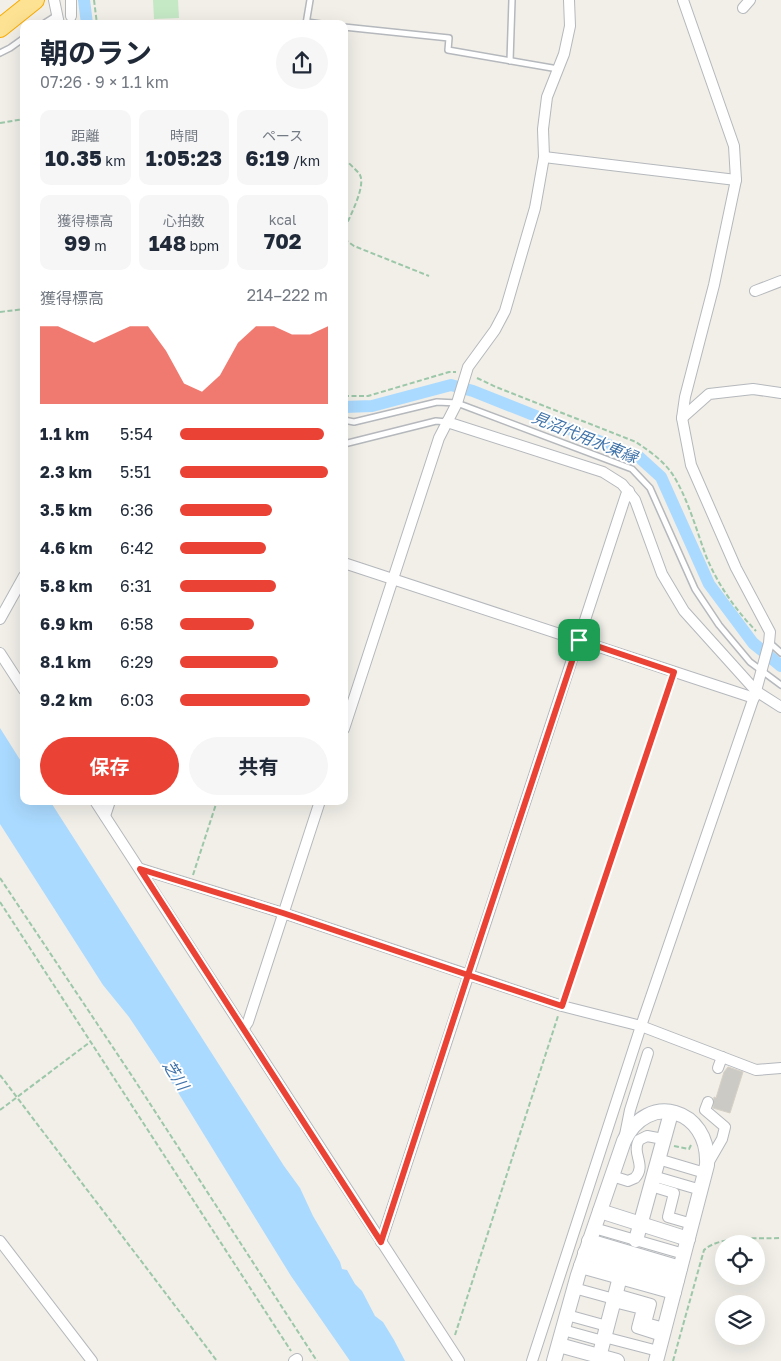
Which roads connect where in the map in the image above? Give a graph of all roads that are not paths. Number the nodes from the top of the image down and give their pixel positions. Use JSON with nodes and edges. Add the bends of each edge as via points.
{"nodes":[{"id":1,"x":35,"y":0,"type":"edge"},
{"id":2,"x":54,"y":0,"type":"edge"},
{"id":3,"x":71,"y":0,"type":"edge"},
{"id":4,"x":310,"y":0,"type":"edge"},
{"id":5,"x":512,"y":0,"type":"edge"},
{"id":6,"x":569,"y":0,"type":"edge"},
{"id":7,"x":683,"y":0,"type":"edge"},
{"id":8,"x":58,"y":19,"type":"edge"},
{"id":9,"x":72,"y":20,"type":"edge"},
{"id":10,"x":307,"y":20,"type":"edge"},
{"id":11,"x":348,"y":27,"type":"edge"},
{"id":12,"x":0,"y":28,"type":"edge"},
{"id":13,"x":20,"y":41,"type":"edge"},
{"id":14,"x":0,"y":53,"type":"edge"},
{"id":15,"x":510,"y":61,"type":"junction"},
{"id":16,"x":558,"y":69,"type":"junction"},
{"id":17,"x":544,"y":157,"type":"junction"},
{"id":18,"x":736,"y":180,"type":"junction"},
{"id":19,"x":781,"y":281,"type":"edge"},
{"id":20,"x":755,"y":291,"type":"dead end"},
{"id":21,"x":781,"y":393,"type":"edge"},
{"id":22,"x":458,"y":400,"type":"junction"},
{"id":23,"x":682,"y":418,"type":"junction"},
{"id":24,"x":348,"y":421,"type":"edge"},
{"id":25,"x":447,"y":422,"type":"junction"},
{"id":26,"x":348,"y":443,"type":"edge"},
{"id":27,"x":629,"y":492,"type":"junction"},
{"id":28,"x":348,"y":564,"type":"edge"},
{"id":29,"x":393,"y":579,"type":"junction"},
{"id":30,"x":20,"y":583,"type":"edge"},
{"id":31,"x":0,"y":620,"type":"edge"},
{"id":32,"x":579,"y":640,"type":"junction"},
{"id":33,"x":768,"y":645,"type":"junction"},
{"id":34,"x":0,"y":653,"type":"edge"},
{"id":35,"x":781,"y":653,"type":"edge"},
{"id":36,"x":761,"y":668,"type":"junction"},
{"id":37,"x":20,"y":684,"type":"edge"},
{"id":38,"x":781,"y":685,"type":"edge"},
{"id":39,"x":755,"y":694,"type":"junction"},
{"id":40,"x":781,"y":707,"type":"edge"},
{"id":41,"x":348,"y":717,"type":"edge"},
{"id":42,"x":98,"y":805,"type":"edge"},
{"id":43,"x":109,"y":805,"type":"edge"},
{"id":44,"x":319,"y":805,"type":"edge"},
{"id":45,"x":105,"y":816,"type":"junction"},
{"id":46,"x":140,"y":869,"type":"junction"},
{"id":47,"x":283,"y":913,"type":"junction"},
{"id":48,"x":468,"y":975,"type":"junction"},
{"id":49,"x":640,"y":1026,"type":"junction"},
{"id":50,"x":244,"y":1028,"type":"junction"},
{"id":51,"x":648,"y":1053,"type":"dead end"},
{"id":52,"x":722,"y":1057,"type":"junction"},
{"id":53,"x":718,"y":1068,"type":"dead end"},
{"id":54,"x":781,"y":1068,"type":"edge"},
{"id":55,"x":708,"y":1102,"type":"dead end"},
{"id":56,"x":670,"y":1112,"type":"junction"},
{"id":57,"x":624,"y":1141,"type":"junction"},
{"id":58,"x":663,"y":1141,"type":"junction"},
{"id":59,"x":658,"y":1159,"type":"junction"},
{"id":60,"x":706,"y":1169,"type":"junction"},
{"id":61,"x":681,"y":1171,"type":"junction"},
{"id":62,"x":612,"y":1176,"type":"junction"},
{"id":63,"x":652,"y":1181,"type":"junction"},
{"id":64,"x":701,"y":1190,"type":"junction"},
{"id":65,"x":600,"y":1211,"type":"junction"},
{"id":66,"x":640,"y":1224,"type":"junction"},
{"id":67,"x":692,"y":1224,"type":"junction"},
{"id":68,"x":688,"y":1239,"type":"junction"},
{"id":69,"x":636,"y":1240,"type":"junction"},
{"id":70,"x":0,"y":1241,"type":"edge"},
{"id":71,"x":381,"y":1242,"type":"junction"},
{"id":72,"x":587,"y":1247,"type":"junction"},
{"id":73,"x":679,"y":1274,"type":"junction"},
{"id":74,"x":620,"y":1277,"type":"junction"},
{"id":75,"x":574,"y":1288,"type":"junction"},
{"id":76,"x":615,"y":1298,"type":"junction"},
{"id":77,"x":567,"y":1315,"type":"junction"},
{"id":78,"x":587,"y":1323,"type":"junction"},
{"id":79,"x":563,"y":1330,"type":"junction"},
{"id":80,"x":663,"y":1332,"type":"junction"},
{"id":81,"x":605,"y":1334,"type":"junction"},
{"id":82,"x":559,"y":1345,"type":"junction"},
{"id":83,"x":657,"y":1356,"type":"edge"},
{"id":84,"x":598,"y":1359,"type":"edge"},
{"id":85,"x":92,"y":1361,"type":"edge"},
{"id":86,"x":459,"y":1361,"type":"edge"},
{"id":87,"x":532,"y":1361,"type":"edge"},
{"id":88,"x":554,"y":1361,"type":"edge"},
{"id":89,"x":617,"y":1361,"type":"edge"}],
"edges":[{"from":1,"to":12,"type":"highway"},
{"from":2,"to":8,"type":"street"},
{"from":3,"to":9,"type":"street"},
{"from":4,"to":10,"type":"lane"},
{"from":5,"to":15,"type":"lane"},
{"from":6,"to":16,"type":"street","via":[[570,26]]},
{"from":7,"to":18,"type":"street","via":[[734,146]]},
{"from":11,"to":15,"type":"lane","via":[[449,38],[448,50]]},
{"from":13,"to":14,"type":"lane"},
{"from":15,"to":16,"type":"lane"},
{"from":16,"to":17,"type":"street","via":[[546,97]]},
{"from":17,"to":18,"type":"street"},
{"from":17,"to":22,"type":"street","via":[[535,208],[505,311],[468,367]]},
{"from":18,"to":23,"type":"street"},
{"from":19,"to":20,"type":"street"},
{"from":21,"to":23,"type":"street","via":[[753,389],[709,394]]},
{"from":22,"to":24,"type":"lane"},
{"from":22,"to":25,"type":"street"},
{"from":22,"to":36,"type":"lane","via":[[632,469],[650,488],[695,589],[734,644]]},
{"from":23,"to":33,"type":"street","via":[[692,465],[736,568],[768,626]]},
{"from":25,"to":26,"type":"lane","via":[[436,421]]},
{"from":25,"to":27,"type":"street","via":[[603,472]]},
{"from":25,"to":29,"type":"street"},
{"from":27,"to":32,"type":"street"},
{"from":27,"to":39,"type":"street","via":[[648,531],[662,574],[676,598]]},
{"from":28,"to":29,"type":"street"},
{"from":29,"to":32,"type":"street"},
{"from":29,"to":41,"type":"street"},
{"from":30,"to":31,"type":"street"},
{"from":32,"to":39,"type":"street","via":[[674,672]]},
{"from":32,"to":48,"type":"street"},
{"from":33,"to":35,"type":"lane"},
{"from":33,"to":36,"type":"street"},
{"from":34,"to":37,"type":"street"},
{"from":36,"to":38,"type":"lane"},
{"from":36,"to":39,"type":"street"},
{"from":39,"to":40,"type":"street"},
{"from":39,"to":49,"type":"street"},
{"from":42,"to":45,"type":"street"},
{"from":43,"to":45,"type":"street"},
{"from":44,"to":47,"type":"street"},
{"from":45,"to":46,"type":"street"},
{"from":46,"to":47,"type":"street"},
{"from":46,"to":50,"type":"street"},
{"from":47,"to":48,"type":"street"},
{"from":47,"to":50,"type":"street"},
{"from":48,"to":49,"type":"street","via":[[562,1006]]},
{"from":48,"to":71,"type":"street"},
{"from":49,"to":52,"type":"street"},
{"from":49,"to":87,"type":"street"},
{"from":50,"to":71,"type":"street"},
{"from":51,"to":57,"type":"street"},
{"from":52,"to":53,"type":"street"},
{"from":52,"to":54,"type":"street","via":[[756,1070]]},
{"from":55,"to":60,"type":"street","via":[[705,1110],[725,1127]]},
{"from":56,"to":57,"type":"street","via":[[657,1112],[645,1117],[635,1124]]},
{"from":56,"to":58,"type":"street"},
{"from":56,"to":60,"type":"street","via":[[692,1122],[700,1130],[705,1140]]},
{"from":57,"to":62,"type":"street"},
{"from":58,"to":59,"type":"street"},
{"from":58,"to":62,"type":"street","via":[[647,1136],[639,1140],[635,1149],[640,1169],[635,1178],[628,1181]]},
{"from":59,"to":61,"type":"street"},
{"from":59,"to":63,"type":"street"},
{"from":60,"to":61,"type":"street"},
{"from":60,"to":64,"type":"street"},
{"from":61,"to":63,"type":"street"},
{"from":61,"to":64,"type":"street"},
{"from":62,"to":65,"type":"street"},
{"from":63,"to":66,"type":"street"},
{"from":63,"to":67,"type":"street","via":[[674,1193],[668,1217]]},
{"from":64,"to":67,"type":"street"},
{"from":65,"to":66,"type":"street"},
{"from":65,"to":72,"type":"street"},
{"from":66,"to":68,"type":"street"},
{"from":66,"to":69,"type":"street"},
{"from":67,"to":68,"type":"street"},
{"from":68,"to":73,"type":"street"},
{"from":69,"to":72,"type":"street"},
{"from":69,"to":73,"type":"street"},
{"from":70,"to":85,"type":"street"},
{"from":71,"to":86,"type":"street"},
{"from":72,"to":73,"type":"street"},
{"from":72,"to":74,"type":"street"},
{"from":72,"to":75,"type":"street"},
{"from":73,"to":74,"type":"street"},
{"from":73,"to":80,"type":"street"},
{"from":74,"to":76,"type":"street"},
{"from":75,"to":76,"type":"street"},
{"from":75,"to":77,"type":"street"},
{"from":76,"to":80,"type":"street","via":[[651,1304],[646,1323]]},
{"from":76,"to":81,"type":"street"},
{"from":77,"to":78,"type":"street"},
{"from":77,"to":79,"type":"street"},
{"from":78,"to":79,"type":"street"},
{"from":78,"to":81,"type":"street"},
{"from":78,"to":81,"type":"street"},
{"from":79,"to":82,"type":"street"},
{"from":80,"to":83,"type":"street"},
{"from":81,"to":83,"type":"street"},
{"from":81,"to":84,"type":"street"},
{"from":82,"to":84,"type":"street"},
{"from":82,"to":88,"type":"street"},
{"from":84,"to":89,"type":"street"}]}
